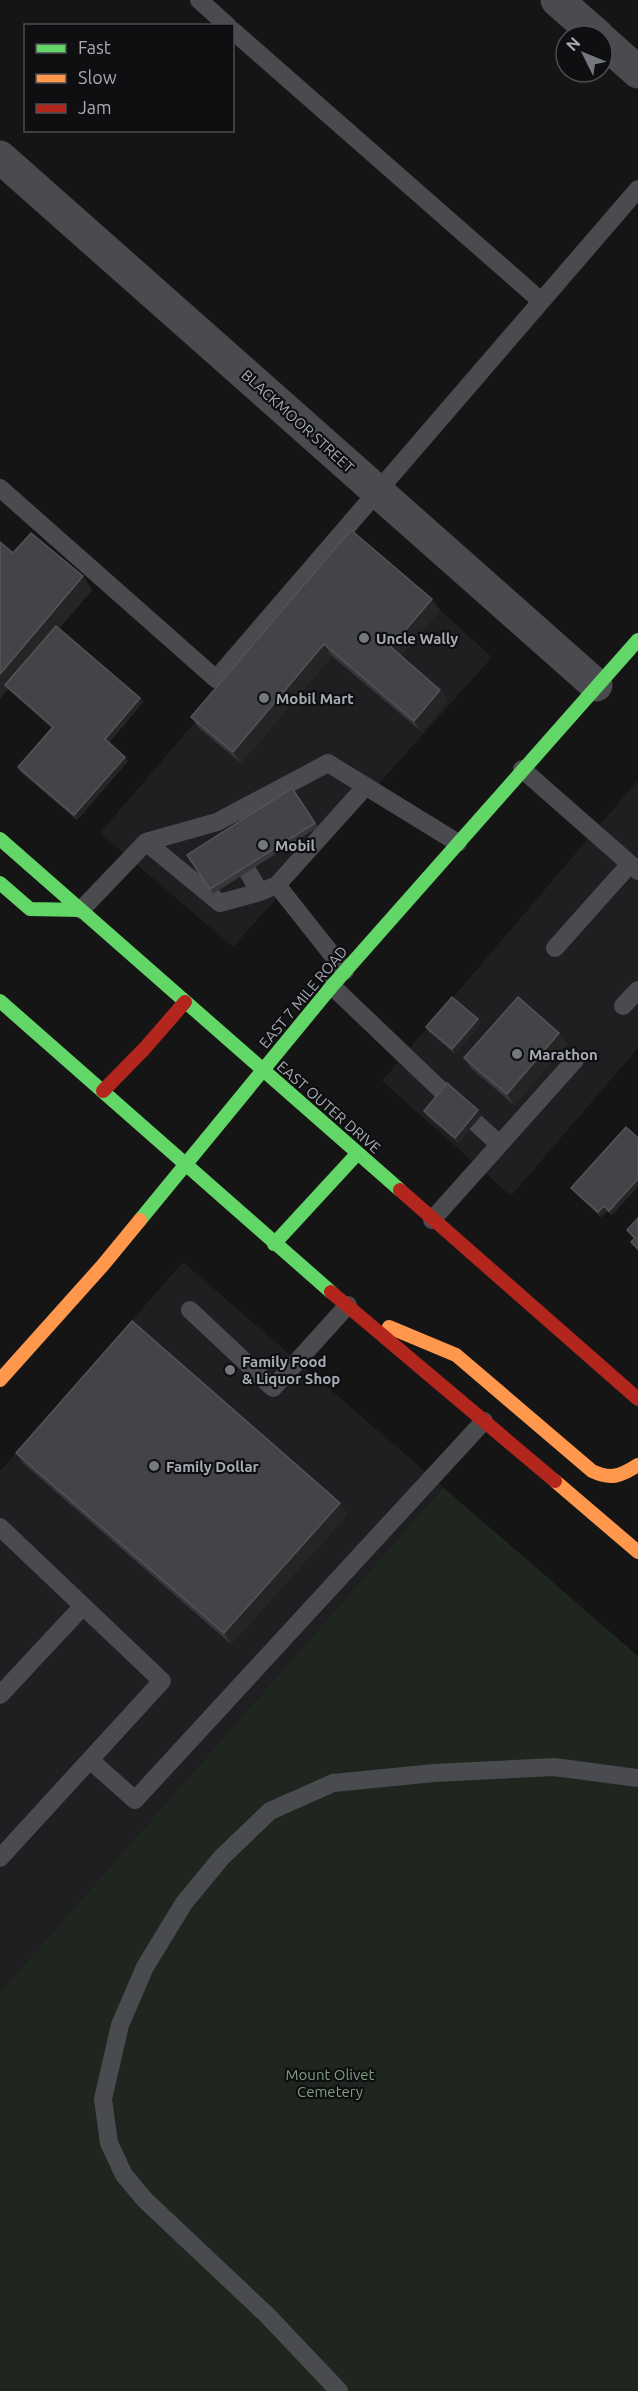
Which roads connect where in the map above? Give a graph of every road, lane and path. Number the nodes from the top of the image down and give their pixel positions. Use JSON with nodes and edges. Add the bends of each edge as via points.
{"nodes":[{"id":1,"x":199,"y":0,"type":"edge"},
{"id":2,"x":557,"y":0,"type":"edge"},
{"id":3,"x":226,"y":24,"type":"edge"},
{"id":4,"x":584,"y":24,"type":"edge"},
{"id":5,"x":234,"y":32,"type":"edge"},
{"id":6,"x":614,"y":51,"type":"edge"},
{"id":7,"x":638,"y":72,"type":"edge"},
{"id":8,"x":0,"y":157,"type":"edge"},
{"id":9,"x":638,"y":189,"type":"edge"},
{"id":10,"x":541,"y":301,"type":"junction"},
{"id":11,"x":0,"y":488,"type":"edge"},
{"id":12,"x":378,"y":491,"type":"junction"},
{"id":13,"x":638,"y":640,"type":"edge"},
{"id":14,"x":596,"y":685,"type":"junction"},
{"id":15,"x":522,"y":769,"type":"junction"},
{"id":16,"x":366,"y":786,"type":"junction"},
{"id":17,"x":0,"y":839,"type":"edge"},
{"id":18,"x":146,"y":842,"type":"junction"},
{"id":19,"x":458,"y":843,"type":"junction"},
{"id":20,"x":288,"y":846,"type":"edge"},
{"id":21,"x":299,"y":862,"type":"junction"},
{"id":22,"x":634,"y":868,"type":"edge"},
{"id":23,"x":248,"y":872,"type":"edge"},
{"id":24,"x":0,"y":883,"type":"edge"},
{"id":25,"x":277,"y":885,"type":"junction"},
{"id":26,"x":260,"y":892,"type":"junction"},
{"id":27,"x":81,"y":910,"type":"junction"},
{"id":28,"x":555,"y":948,"type":"dead end"},
{"id":29,"x":345,"y":971,"type":"junction"},
{"id":30,"x":332,"y":986,"type":"junction"},
{"id":31,"x":638,"y":990,"type":"edge"},
{"id":32,"x":0,"y":1001,"type":"edge"},
{"id":33,"x":185,"y":1002,"type":"junction"},
{"id":34,"x":623,"y":1006,"type":"dead end"},
{"id":35,"x":575,"y":1060,"type":"dead end"},
{"id":36,"x":262,"y":1071,"type":"junction"},
{"id":37,"x":103,"y":1091,"type":"junction"},
{"id":38,"x":445,"y":1094,"type":"edge"},
{"id":39,"x":475,"y":1122,"type":"edge"},
{"id":40,"x":499,"y":1144,"type":"junction"},
{"id":41,"x":357,"y":1154,"type":"junction"},
{"id":42,"x":186,"y":1164,"type":"junction"},
{"id":43,"x":432,"y":1220,"type":"junction"},
{"id":44,"x":274,"y":1244,"type":"junction"},
{"id":45,"x":354,"y":1310,"type":"junction"},
{"id":46,"x":190,"y":1311,"type":"dead end"},
{"id":47,"x":0,"y":1380,"type":"edge"},
{"id":48,"x":638,"y":1399,"type":"edge"},
{"id":49,"x":484,"y":1421,"type":"junction"},
{"id":50,"x":638,"y":1465,"type":"edge"},
{"id":51,"x":0,"y":1528,"type":"edge"},
{"id":52,"x":638,"y":1552,"type":"edge"},
{"id":53,"x":83,"y":1606,"type":"junction"},
{"id":54,"x":0,"y":1695,"type":"edge"},
{"id":55,"x":90,"y":1760,"type":"junction"},
{"id":56,"x":638,"y":1778,"type":"edge"},
{"id":57,"x":0,"y":1858,"type":"edge"},
{"id":58,"x":339,"y":2391,"type":"edge"}],
"edges":[{"from":1,"to":3,"type":"lane"},
{"from":2,"to":4,"type":"street"},
{"from":5,"to":10,"type":"lane"},
{"from":6,"to":7,"type":"street"},
{"from":8,"to":12,"type":"street","name":"BLACKMOOR STREET"},
{"from":9,"to":10,"type":"lane"},
{"from":10,"to":12,"type":"lane"},
{"from":11,"to":12,"type":"lane","via":[[216,679]]},
{"from":12,"to":14,"type":"street","name":"BLACKMOOR STREET"},
{"from":13,"to":14,"type":"main road","name":"EAST 7 MILE ROAD"},
{"from":14,"to":15,"type":"main road","name":"EAST 7 MILE ROAD"},
{"from":15,"to":19,"type":"main road","name":"EAST 7 MILE ROAD"},
{"from":15,"to":22,"type":"lane"},
{"from":16,"to":18,"type":"lane","via":[[328,763],[222,829]]},
{"from":16,"to":19,"type":"lane"},
{"from":16,"to":21,"type":"lane"},
{"from":17,"to":27,"type":"main road","name":"EAST OUTER DRIVE"},
{"from":18,"to":26,"type":"lane","via":[[220,903]]},
{"from":18,"to":27,"type":"lane"},
{"from":19,"to":29,"type":"main road","name":"EAST 7 MILE ROAD"},
{"from":20,"to":21,"type":"lane"},
{"from":21,"to":25,"type":"lane"},
{"from":22,"to":28,"type":"lane"},
{"from":23,"to":26,"type":"lane"},
{"from":24,"to":27,"type":"main road","via":[[30,909]]},
{"from":25,"to":26,"type":"lane"},
{"from":25,"to":29,"type":"lane"},
{"from":27,"to":33,"type":"main road","name":"EAST OUTER DRIVE"},
{"from":29,"to":30,"type":"main road","name":"EAST 7 MILE ROAD"},
{"from":30,"to":36,"type":"main road","name":"EAST 7 MILE ROAD"},
{"from":30,"to":38,"type":"lane"},
{"from":31,"to":34,"type":"lane"},
{"from":32,"to":37,"type":"main road"},
{"from":33,"to":36,"type":"main road","name":"EAST OUTER DRIVE"},
{"from":33,"to":37,"type":"main road"},
{"from":35,"to":40,"type":"lane"},
{"from":36,"to":41,"type":"main road","name":"EAST OUTER DRIVE"},
{"from":36,"to":42,"type":"main road","name":"EAST 7 MILE ROAD"},
{"from":37,"to":42,"type":"main road"},
{"from":39,"to":40,"type":"lane"},
{"from":40,"to":43,"type":"lane"},
{"from":41,"to":43,"type":"main road","name":"EAST OUTER DRIVE"},
{"from":41,"to":44,"type":"main road"},
{"from":42,"to":44,"type":"main road"},
{"from":42,"to":47,"type":"main road","name":"EAST 7 MILE ROAD","via":[[103,1265]]},
{"from":43,"to":48,"type":"main road","name":"EAST OUTER DRIVE"},
{"from":44,"to":45,"type":"main road"},
{"from":45,"to":46,"type":"lane","via":[[273,1388]]},
{"from":45,"to":49,"type":"main road"},
{"from":45,"to":50,"type":"main road","via":[[456,1355],[592,1471],[607,1479]]},
{"from":49,"to":52,"type":"main road"},
{"from":49,"to":55,"type":"lane","via":[[135,1800]]},
{"from":51,"to":53,"type":"lane"},
{"from":53,"to":54,"type":"lane"},
{"from":53,"to":55,"type":"lane","via":[[162,1681]]},
{"from":55,"to":57,"type":"lane"},
{"from":56,"to":58,"type":"lane","via":[[554,1767],[333,1783],[270,1811],[222,1857],[184,1903],[145,1967],[120,2025],[103,2099],[109,2143],[124,2175],[145,2200],[267,2315]]}]}
